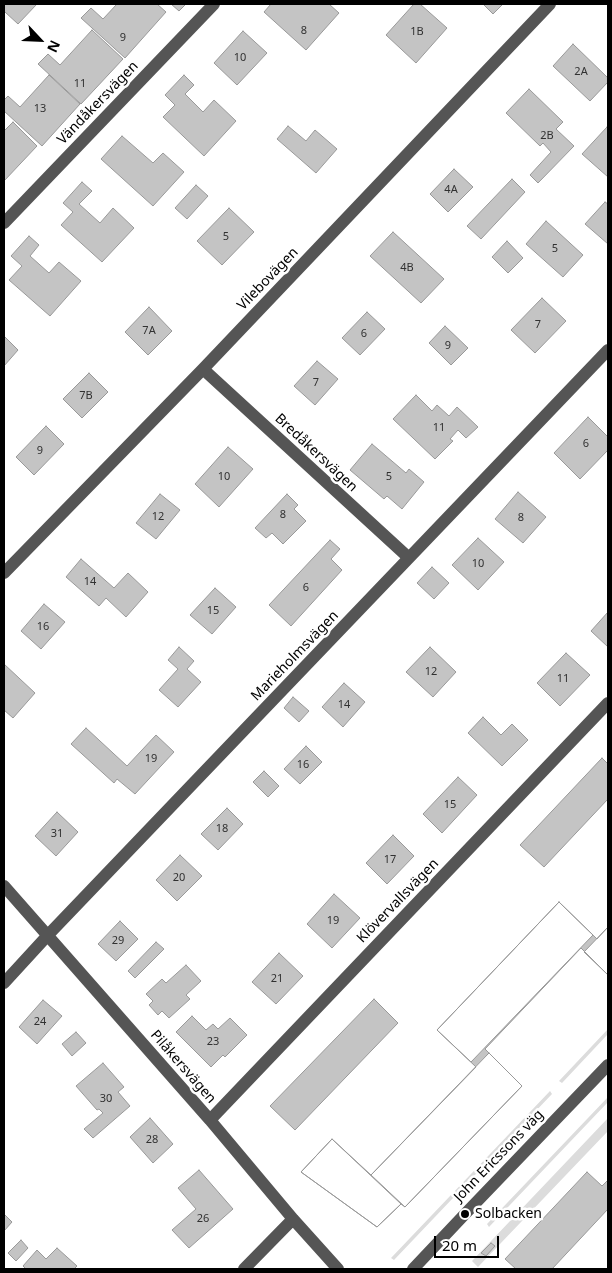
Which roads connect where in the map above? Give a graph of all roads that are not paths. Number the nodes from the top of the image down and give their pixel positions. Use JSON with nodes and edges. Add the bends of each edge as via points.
{"nodes":[{"id":1,"x":214,"y":4,"type":"edge"},
{"id":2,"x":550,"y":4,"type":"edge"},
{"id":3,"x":4,"y":223,"type":"edge"},
{"id":4,"x":608,"y":350,"type":"edge"},
{"id":5,"x":203,"y":369,"type":"junction"},
{"id":6,"x":408,"y":558,"type":"junction"},
{"id":7,"x":4,"y":573,"type":"edge"},
{"id":8,"x":608,"y":702,"type":"edge"},
{"id":9,"x":4,"y":886,"type":"edge"},
{"id":10,"x":48,"y":935,"type":"junction"},
{"id":11,"x":4,"y":983,"type":"edge"},
{"id":12,"x":608,"y":1065,"type":"edge"},
{"id":13,"x":210,"y":1120,"type":"junction"},
{"id":14,"x":293,"y":1219,"type":"junction"},
{"id":15,"x":244,"y":1269,"type":"edge"},
{"id":16,"x":338,"y":1269,"type":"edge"},
{"id":17,"x":413,"y":1269,"type":"edge"}],
"edges":[{"from":1,"to":3,"type":"street","name":"Vändåkersvägen"},
{"from":2,"to":5,"type":"street","name":"Vilebovägen"},
{"from":4,"to":6,"type":"street","name":"Marieholmsvägen"},
{"from":5,"to":6,"type":"street","name":"Bredåkersvägen"},
{"from":5,"to":7,"type":"street","name":"Vilebovägen"},
{"from":6,"to":10,"type":"street","name":"Marieholmsvägen"},
{"from":8,"to":13,"type":"street","name":"Klövervallsvägen"},
{"from":9,"to":10,"type":"street","name":"Pilåkersvägen"},
{"from":10,"to":11,"type":"street","name":"Marieholmsvägen"},
{"from":10,"to":13,"type":"street","name":"Pilåkersvägen"},
{"from":12,"to":17,"type":"street","name":"John Ericssons väg"},
{"from":13,"to":14,"type":"street","name":"Pilåkersvägen"},
{"from":14,"to":15,"type":"street"},
{"from":14,"to":16,"type":"street","name":"Pilåkersvägen"}]}
